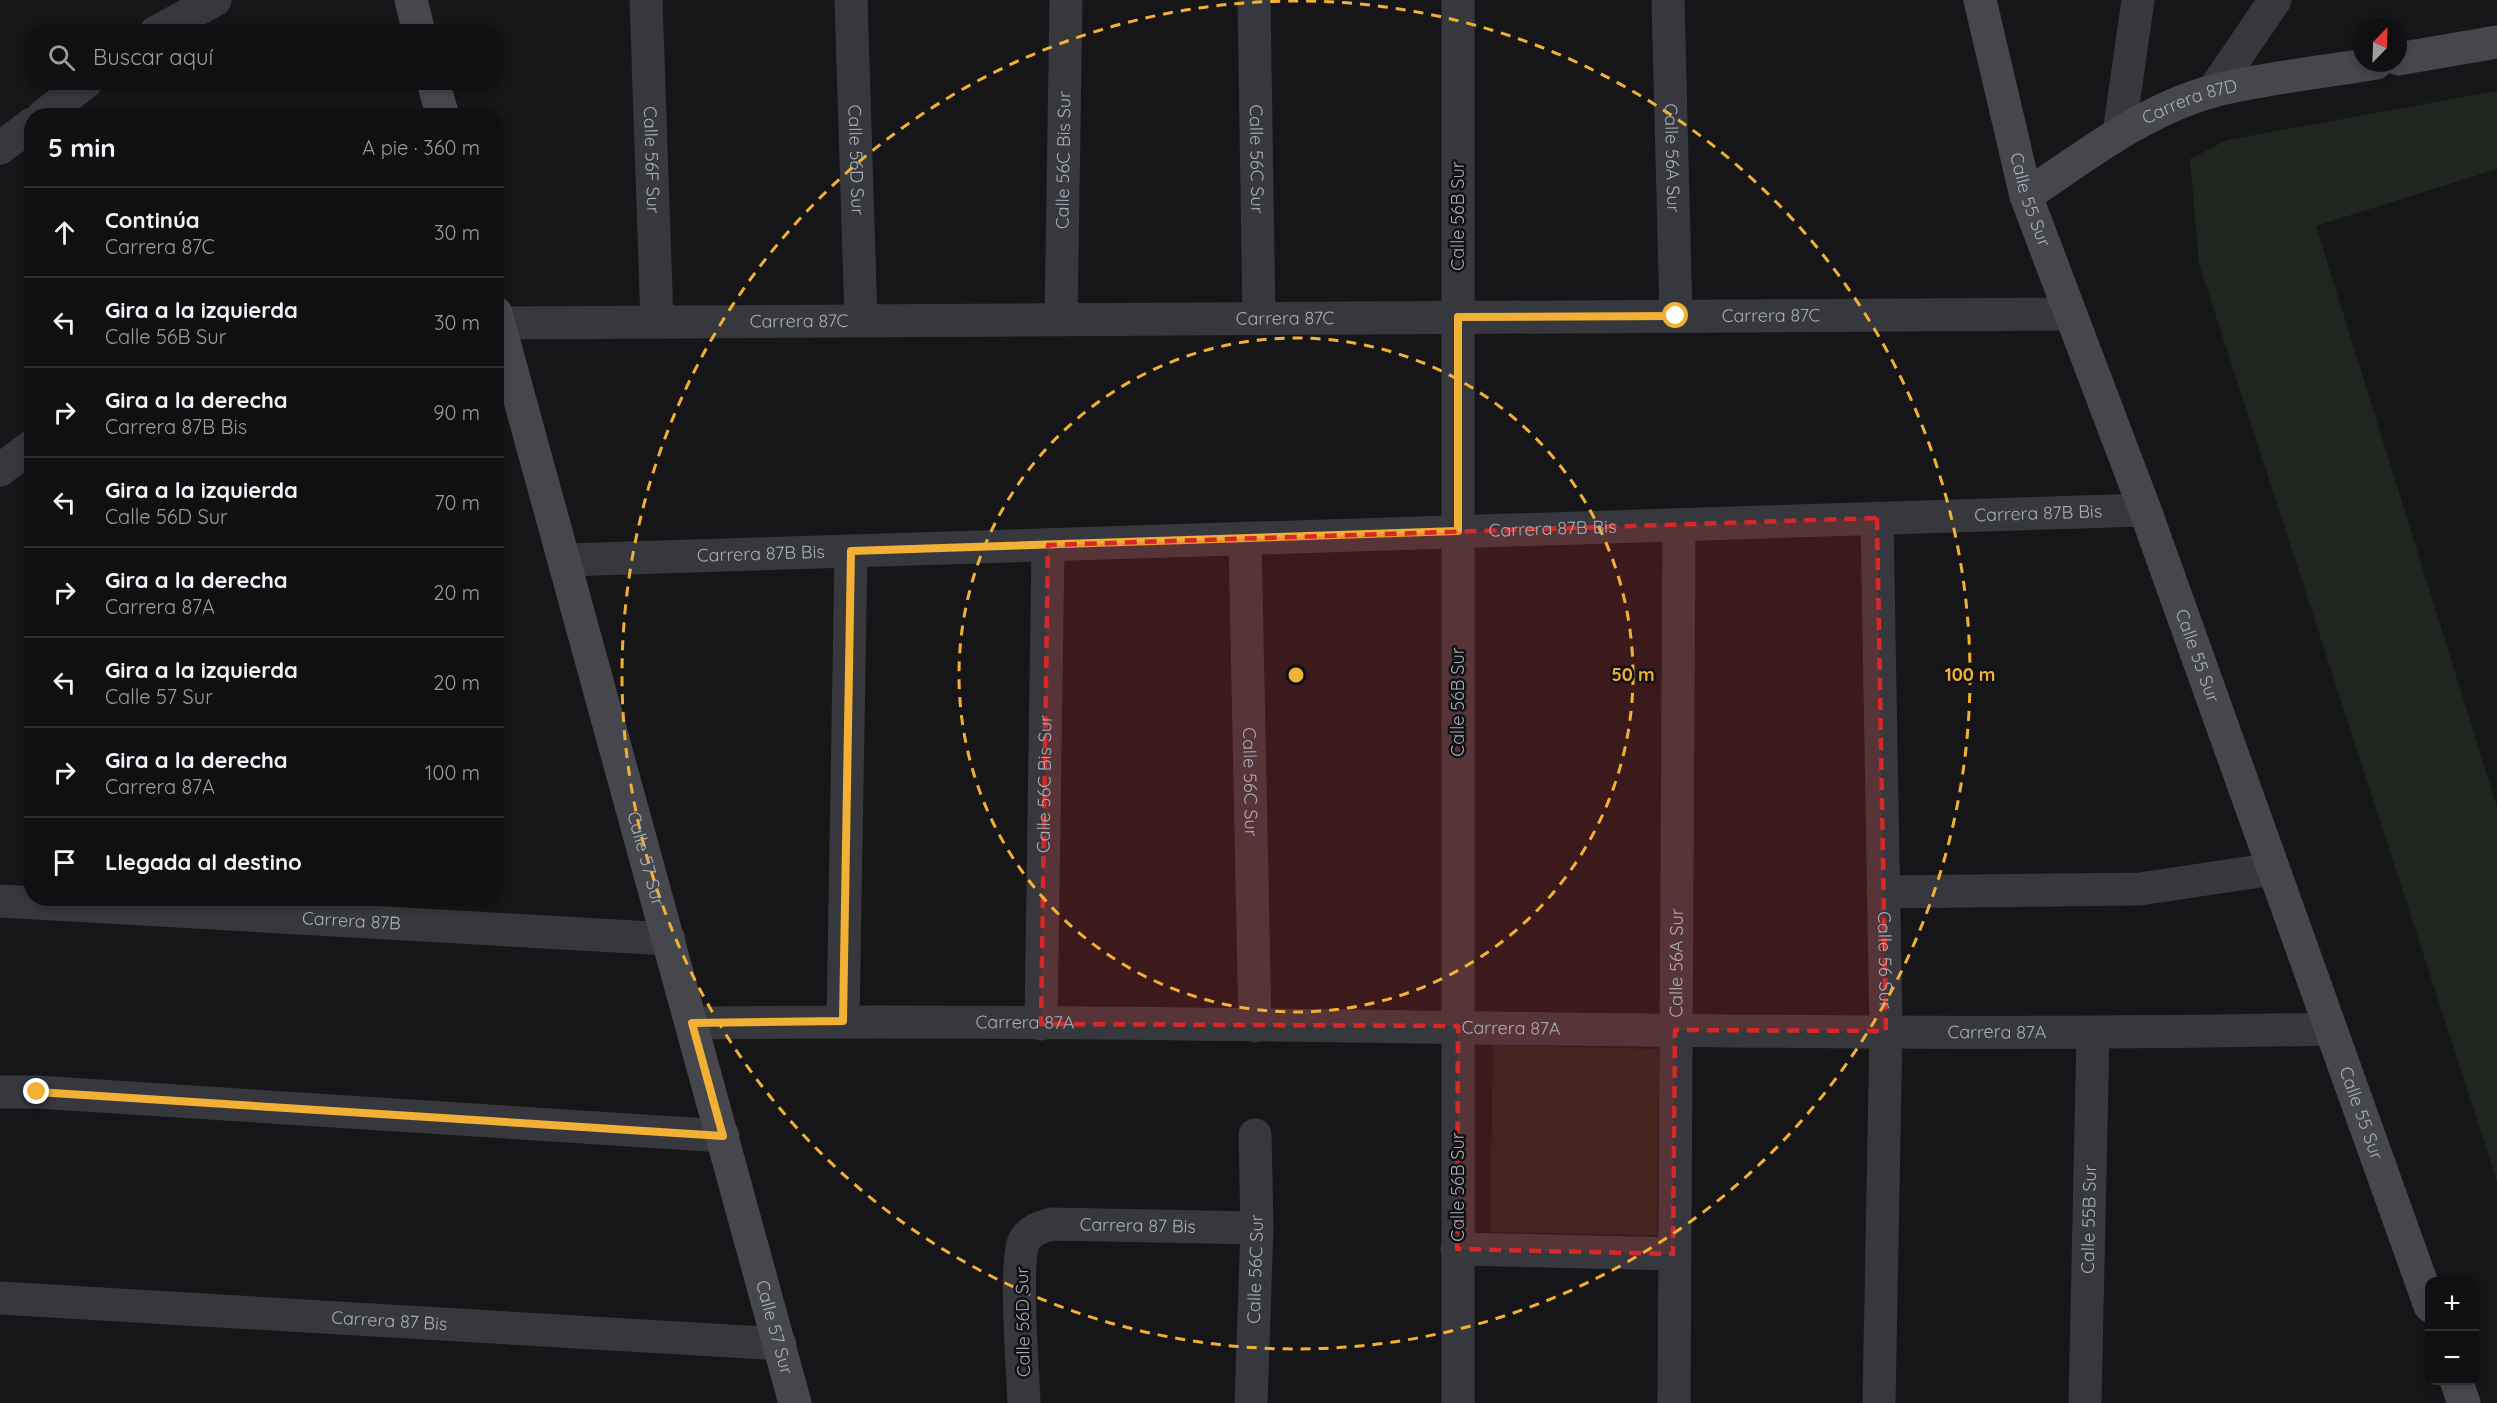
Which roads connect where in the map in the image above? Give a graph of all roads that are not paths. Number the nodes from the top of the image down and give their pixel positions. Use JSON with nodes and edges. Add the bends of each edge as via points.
{"nodes":[{"id":1,"x":215,"y":0,"type":"edge"},
{"id":2,"x":411,"y":0,"type":"edge"},
{"id":3,"x":646,"y":0,"type":"edge"},
{"id":4,"x":851,"y":0,"type":"edge"},
{"id":5,"x":1066,"y":0,"type":"edge"},
{"id":6,"x":1254,"y":0,"type":"edge"},
{"id":7,"x":1458,"y":0,"type":"edge"},
{"id":8,"x":1668,"y":0,"type":"edge"},
{"id":9,"x":1980,"y":0,"type":"edge"},
{"id":10,"x":2138,"y":0,"type":"edge"},
{"id":11,"x":2275,"y":0,"type":"edge"},
{"id":12,"x":171,"y":24,"type":"edge"},
{"id":13,"x":417,"y":24,"type":"edge"},
{"id":14,"x":2497,"y":42,"type":"edge"},
{"id":15,"x":2407,"y":57,"type":"edge"},
{"id":16,"x":2353,"y":67,"type":"edge"},
{"id":17,"x":76,"y":90,"type":"edge"},
{"id":18,"x":436,"y":90,"type":"edge"},
{"id":19,"x":2213,"y":91,"type":"junction"},
{"id":20,"x":53,"y":108,"type":"edge"},
{"id":21,"x":440,"y":108,"type":"edge"},
{"id":22,"x":24,"y":130,"type":"edge"},
{"id":23,"x":2119,"y":133,"type":"junction"},
{"id":24,"x":0,"y":148,"type":"edge"},
{"id":25,"x":2026,"y":196,"type":"junction"},
{"id":26,"x":2070,"y":314,"type":"junction"},
{"id":27,"x":1676,"y":316,"type":"junction"},
{"id":28,"x":1458,"y":317,"type":"junction"},
{"id":29,"x":504,"y":318,"type":"edge"},
{"id":30,"x":1061,"y":319,"type":"junction"},
{"id":31,"x":1259,"y":319,"type":"junction"},
{"id":32,"x":861,"y":320,"type":"junction"},
{"id":33,"x":657,"y":322,"type":"junction"},
{"id":34,"x":504,"y":340,"type":"edge"},
{"id":35,"x":24,"y":452,"type":"edge"},
{"id":36,"x":0,"y":470,"type":"edge"},
{"id":37,"x":2145,"y":510,"type":"junction"},
{"id":38,"x":1877,"y":518,"type":"junction"},
{"id":39,"x":1679,"y":525,"type":"junction"},
{"id":40,"x":1458,"y":531,"type":"junction"},
{"id":41,"x":1245,"y":538,"type":"junction"},
{"id":42,"x":1048,"y":545,"type":"junction"},
{"id":43,"x":851,"y":551,"type":"junction"},
{"id":44,"x":565,"y":560,"type":"junction"},
{"id":45,"x":2273,"y":868,"type":"junction"},
{"id":46,"x":1883,"y":892,"type":"junction"},
{"id":47,"x":0,"y":901,"type":"edge"},
{"id":48,"x":24,"y":901,"type":"edge"},
{"id":49,"x":236,"y":906,"type":"edge"},
{"id":50,"x":414,"y":911,"type":"edge"},
{"id":51,"x":669,"y":939,"type":"junction"},
{"id":52,"x":843,"y":1021,"type":"junction"},
{"id":53,"x":692,"y":1023,"type":"junction"},
{"id":54,"x":1041,"y":1024,"type":"junction"},
{"id":55,"x":1255,"y":1026,"type":"junction"},
{"id":56,"x":1458,"y":1026,"type":"junction"},
{"id":57,"x":2330,"y":1029,"type":"junction"},
{"id":58,"x":1675,"y":1030,"type":"junction"},
{"id":59,"x":1886,"y":1031,"type":"junction"},
{"id":60,"x":2092,"y":1034,"type":"junction"},
{"id":61,"x":0,"y":1092,"type":"edge"},
{"id":62,"x":1255,"y":1135,"type":"dead end"},
{"id":63,"x":723,"y":1136,"type":"junction"},
{"id":64,"x":1257,"y":1228,"type":"junction"},
{"id":65,"x":1024,"y":1240,"type":"joint"},
{"id":66,"x":1457,"y":1249,"type":"junction"},
{"id":67,"x":1673,"y":1254,"type":"junction"},
{"id":68,"x":2425,"y":1292,"type":"edge"},
{"id":69,"x":0,"y":1298,"type":"edge"},
{"id":70,"x":780,"y":1344,"type":"junction"},
{"id":71,"x":2458,"y":1385,"type":"edge"},
{"id":72,"x":795,"y":1403,"type":"edge"},
{"id":73,"x":1024,"y":1403,"type":"edge"},
{"id":74,"x":1251,"y":1403,"type":"edge"},
{"id":75,"x":1458,"y":1403,"type":"edge"},
{"id":76,"x":1674,"y":1403,"type":"edge"},
{"id":77,"x":1879,"y":1403,"type":"edge"},
{"id":78,"x":2085,"y":1403,"type":"edge"},
{"id":79,"x":2464,"y":1403,"type":"edge"}],
"edges":[{"from":1,"to":12,"type":"street"},
{"from":2,"to":13,"type":"street"},
{"from":3,"to":33,"type":"street","name":"Calle 56F Sur"},
{"from":4,"to":32,"type":"street","name":"Calle 56D Sur"},
{"from":5,"to":30,"type":"street","name":"Calle 56C Bis Sur"},
{"from":6,"to":31,"type":"street","name":"Calle 56C Sur"},
{"from":7,"to":28,"type":"street","name":"Calle 56B Sur"},
{"from":8,"to":27,"type":"street","name":"Calle 56A Sur"},
{"from":9,"to":25,"type":"street","name":"Calle 55 Sur"},
{"from":10,"to":23,"type":"street"},
{"from":11,"to":19,"type":"street"},
{"from":14,"to":15,"type":"street"},
{"from":16,"to":19,"type":"street","name":"Carrera 87D"},
{"from":17,"to":20,"type":"street"},
{"from":18,"to":21,"type":"street"},
{"from":19,"to":23,"type":"street","name":"Carrera 87D"},
{"from":22,"to":24,"type":"street"},
{"from":23,"to":25,"type":"street","name":"Carrera 87D"},
{"from":25,"to":26,"type":"street","name":"Calle 55 Sur"},
{"from":26,"to":27,"type":"street","name":"Carrera 87C"},
{"from":26,"to":37,"type":"street","name":"Calle 55 Sur"},
{"from":27,"to":28,"type":"street","name":"Carrera 87C"},
{"from":28,"to":31,"type":"street","name":"Carrera 87C"},
{"from":28,"to":40,"type":"street","name":"Calle 56B Sur"},
{"from":29,"to":33,"type":"street","name":"Carrera 87C"},
{"from":30,"to":31,"type":"street","name":"Carrera 87C"},
{"from":30,"to":32,"type":"street","name":"Carrera 87C"},
{"from":32,"to":33,"type":"street","name":"Carrera 87C"},
{"from":34,"to":44,"type":"street","name":"Calle 57 Sur"},
{"from":35,"to":36,"type":"street"},
{"from":37,"to":38,"type":"street","name":"Carrera 87B Bis"},
{"from":37,"to":45,"type":"street","name":"Calle 55 Sur"},
{"from":38,"to":39,"type":"street","name":"Carrera 87B Bis"},
{"from":38,"to":46,"type":"street","name":"Calle 56 Sur"},
{"from":39,"to":40,"type":"street","name":"Carrera 87B Bis"},
{"from":39,"to":58,"type":"street","name":"Calle 56A Sur"},
{"from":40,"to":41,"type":"street","name":"Carrera 87B Bis"},
{"from":40,"to":56,"type":"street","name":"Calle 56B Sur"},
{"from":41,"to":42,"type":"street","name":"Carrera 87B Bis"},
{"from":41,"to":55,"type":"street","name":"Calle 56C Sur"},
{"from":42,"to":43,"type":"street","name":"Carrera 87B Bis"},
{"from":42,"to":54,"type":"street","name":"Calle 56C Bis Sur"},
{"from":43,"to":44,"type":"street","name":"Carrera 87B Bis"},
{"from":43,"to":52,"type":"street"},
{"from":44,"to":51,"type":"street","name":"Calle 57 Sur"},
{"from":45,"to":46,"type":"street","via":[[2140,889]]},
{"from":45,"to":57,"type":"street","name":"Calle 55 Sur"},
{"from":46,"to":59,"type":"street","name":"Calle 56 Sur"},
{"from":47,"to":48,"type":"street","name":"Carrera 87B"},
{"from":49,"to":50,"type":"street","name":"Carrera 87B"},
{"from":50,"to":51,"type":"street","name":"Carrera 87B"},
{"from":51,"to":53,"type":"street","name":"Calle 57 Sur"},
{"from":52,"to":53,"type":"street","name":"Carrera 87A"},
{"from":52,"to":54,"type":"street","name":"Carrera 87A"},
{"from":53,"to":63,"type":"street","name":"Calle 57 Sur"},
{"from":54,"to":55,"type":"street","name":"Carrera 87A"},
{"from":55,"to":56,"type":"street","name":"Carrera 87A"},
{"from":56,"to":58,"type":"street","name":"Carrera 87A"},
{"from":56,"to":66,"type":"street","name":"Calle 56B Sur"},
{"from":57,"to":60,"type":"street","name":"Carrera 87A"},
{"from":57,"to":68,"type":"street","name":"Calle 55 Sur"},
{"from":58,"to":59,"type":"street","name":"Carrera 87A"},
{"from":58,"to":67,"type":"street","name":"Calle 56A Sur"},
{"from":59,"to":60,"type":"street","name":"Carrera 87A"},
{"from":59,"to":77,"type":"street","name":"Calle 56 Sur"},
{"from":60,"to":78,"type":"street","name":"Calle 55B Sur"},
{"from":61,"to":63,"type":"street"},
{"from":62,"to":64,"type":"street","name":"Calle 56C Sur"},
{"from":63,"to":70,"type":"street","name":"Calle 57 Sur"},
{"from":64,"to":65,"type":"street","name":"Carrera 87 Bis","via":[[1051,1224]]},
{"from":64,"to":74,"type":"street","name":"Calle 56C Sur"},
{"from":65,"to":73,"type":"street","name":"Calle 56D Sur","via":[[1020,1265]]},
{"from":66,"to":67,"type":"street"},
{"from":66,"to":75,"type":"street","name":"Calle 56B Sur"},
{"from":67,"to":76,"type":"street","name":"Calle 56A Sur"},
{"from":69,"to":70,"type":"street","name":"Carrera 87 Bis"},
{"from":70,"to":72,"type":"street","name":"Calle 57 Sur"},
{"from":71,"to":79,"type":"street"}]}
